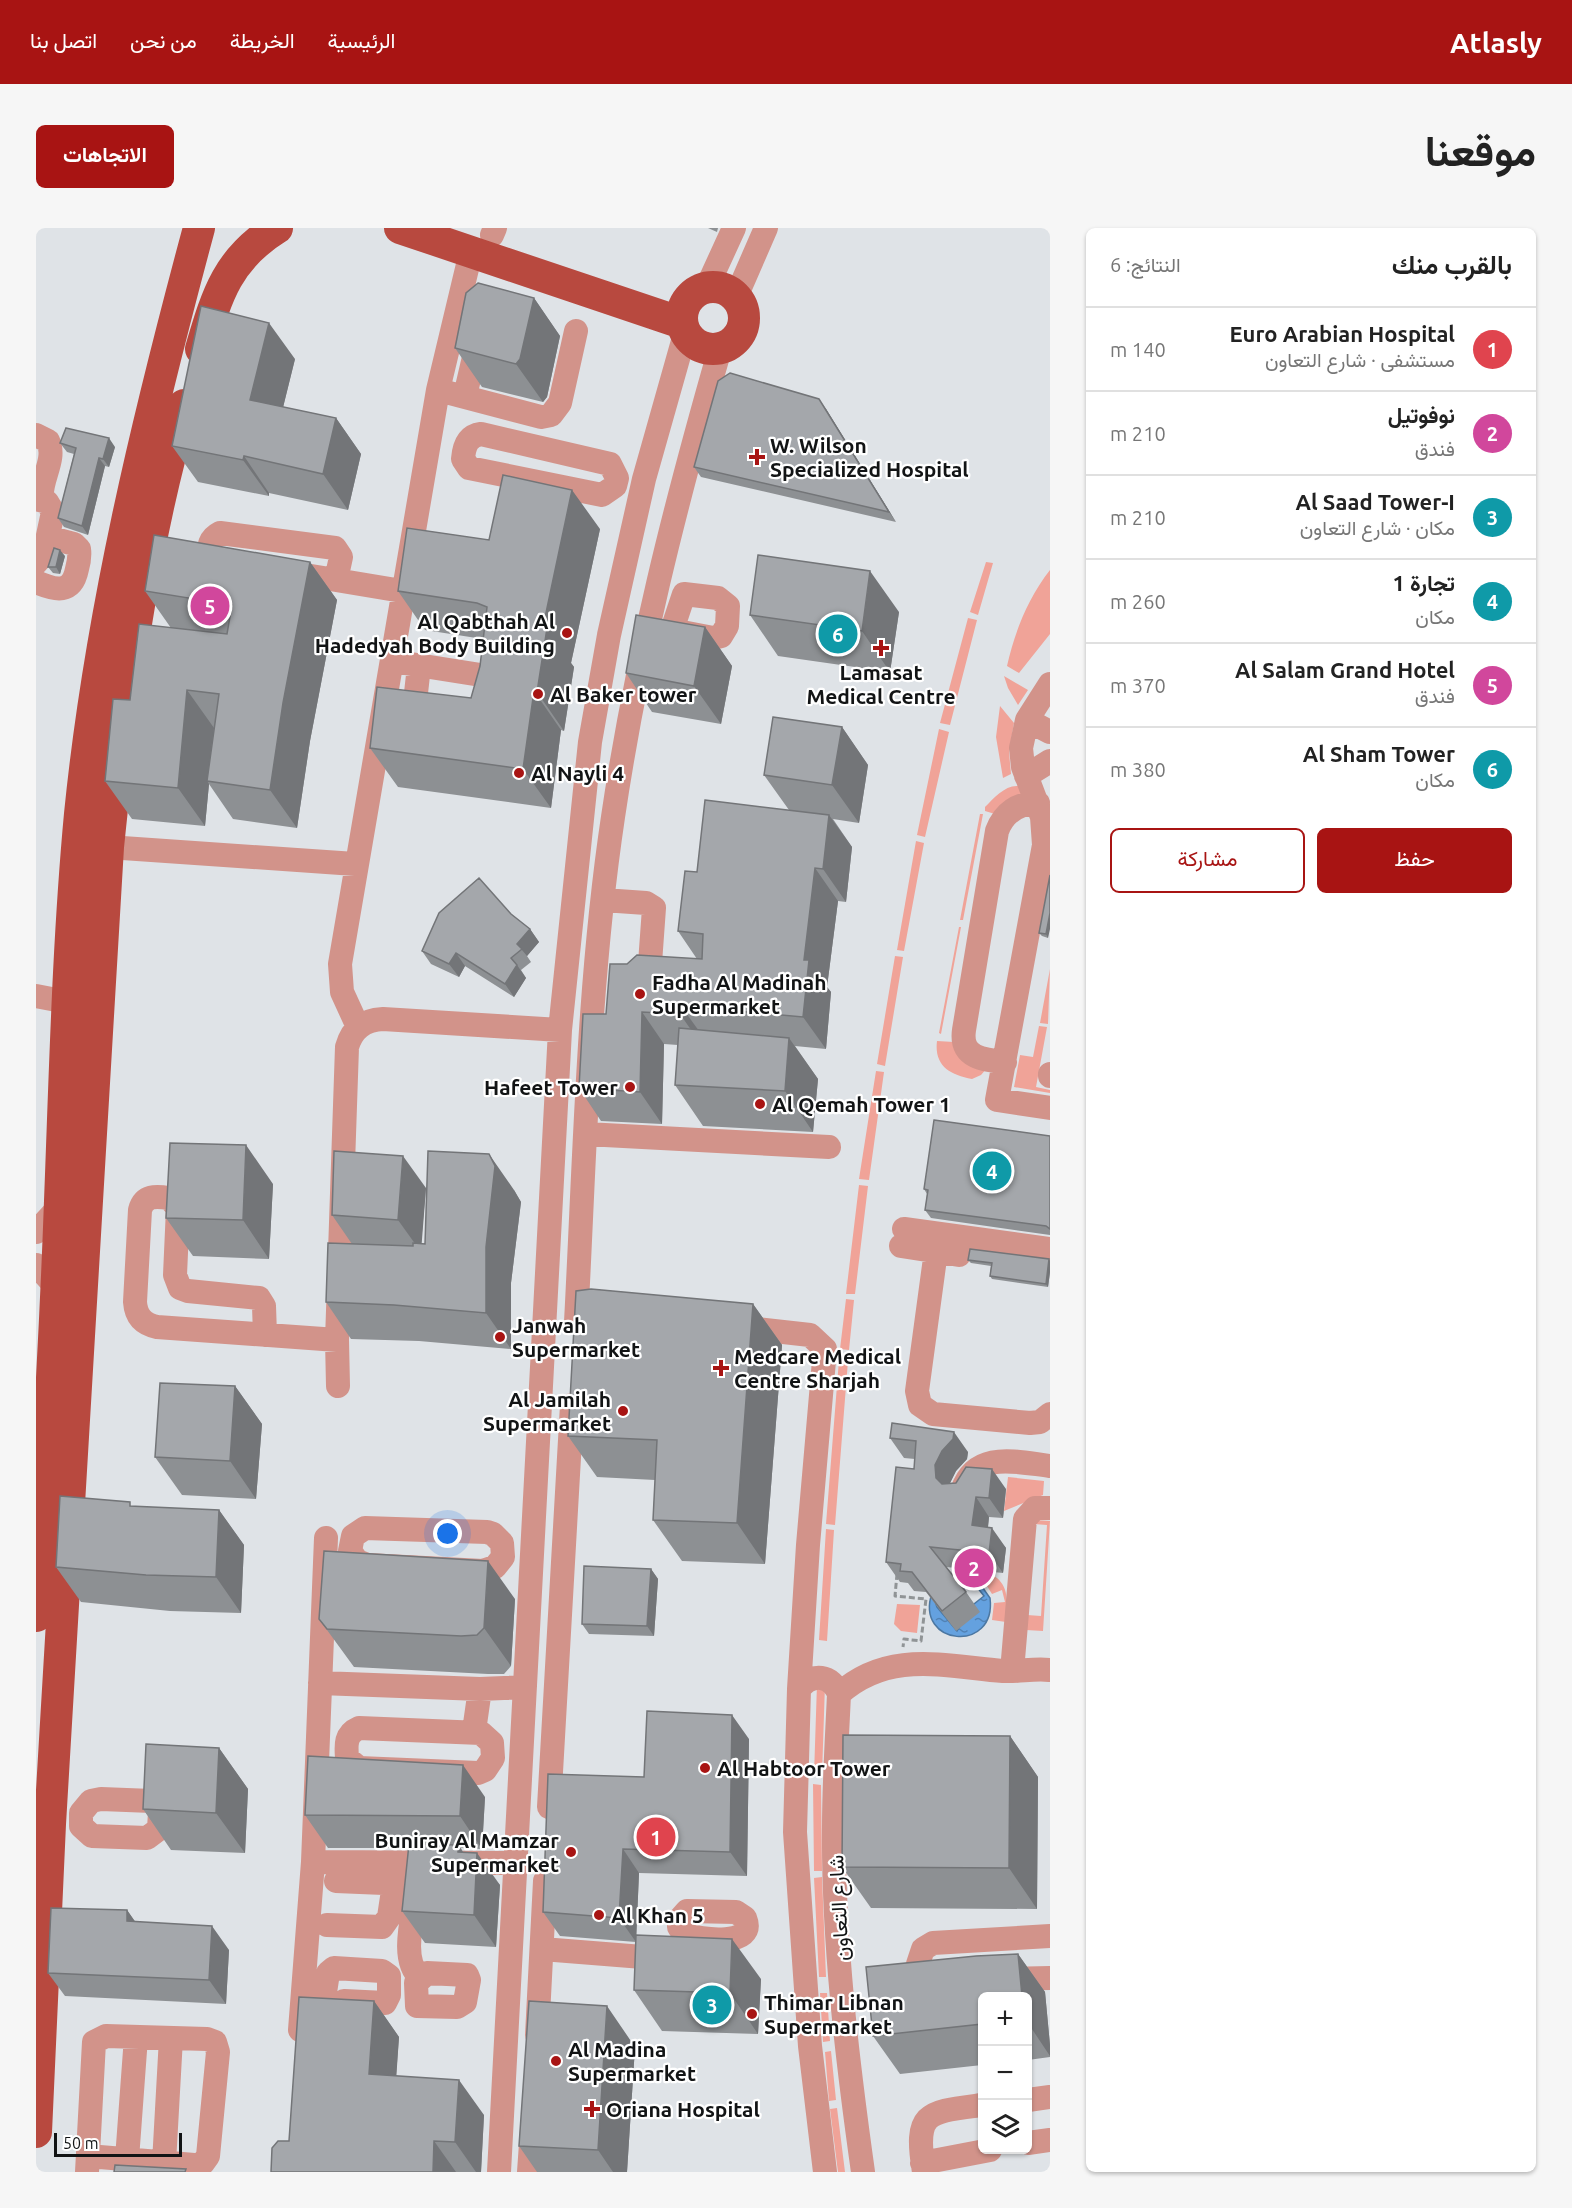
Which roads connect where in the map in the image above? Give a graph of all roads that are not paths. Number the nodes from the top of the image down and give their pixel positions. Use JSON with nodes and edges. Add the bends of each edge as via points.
{"nodes":[{"id":1,"x":199,"y":228,"type":"edge"},
{"id":2,"x":277,"y":228,"type":"edge"},
{"id":3,"x":400,"y":228,"type":"edge"},
{"id":4,"x":734,"y":228,"type":"edge"},
{"id":5,"x":766,"y":228,"type":"edge"},
{"id":6,"x":486,"y":238,"type":"edge"},
{"id":7,"x":722,"y":292,"type":"junction"},
{"id":8,"x":684,"y":328,"type":"junction"},
{"id":9,"x":576,"y":331,"type":"dead end"},
{"id":10,"x":479,"y":334,"type":"edge"},
{"id":11,"x":720,"y":349,"type":"junction"},
{"id":12,"x":438,"y":390,"type":"junction"},
{"id":13,"x":465,"y":396,"type":"junction"},
{"id":14,"x":36,"y":435,"type":"edge"},
{"id":15,"x":427,"y":451,"type":"junction"},
{"id":16,"x":463,"y":454,"type":"junction"},
{"id":17,"x":39,"y":499,"type":"edge"},
{"id":18,"x":48,"y":537,"type":"junction"},
{"id":19,"x":36,"y":563,"type":"edge"},
{"id":20,"x":336,"y":580,"type":"junction"},
{"id":21,"x":36,"y":582,"type":"edge"},
{"id":22,"x":402,"y":591,"type":"junction"},
{"id":23,"x":647,"y":626,"type":"junction"},
{"id":24,"x":672,"y":630,"type":"edge"},
{"id":25,"x":392,"y":661,"type":"junction"},
{"id":26,"x":419,"y":666,"type":"junction"},
{"id":27,"x":1050,"y":684,"type":"edge"},
{"id":28,"x":451,"y":717,"type":"edge"},
{"id":29,"x":485,"y":717,"type":"edge"},
{"id":30,"x":1027,"y":720,"type":"junction"},
{"id":31,"x":1050,"y":732,"type":"edge"},
{"id":32,"x":590,"y":742,"type":"junction"},
{"id":33,"x":1050,"y":761,"type":"edge"},
{"id":34,"x":1026,"y":776,"type":"junction"},
{"id":35,"x":1038,"y":803,"type":"junction"},
{"id":36,"x":613,"y":818,"type":"junction"},
{"id":37,"x":108,"y":847,"type":"junction"},
{"id":38,"x":355,"y":864,"type":"junction"},
{"id":39,"x":603,"y":900,"type":"junction"},
{"id":40,"x":595,"y":980,"type":"junction"},
{"id":41,"x":36,"y":983,"type":"edge"},
{"id":42,"x":68,"y":992,"type":"junction"},
{"id":43,"x":36,"y":996,"type":"edge"},
{"id":44,"x":358,"y":1027,"type":"junction"},
{"id":45,"x":560,"y":1030,"type":"junction"},
{"id":46,"x":1005,"y":1062,"type":"junction"},
{"id":47,"x":1050,"y":1108,"type":"edge"},
{"id":48,"x":586,"y":1134,"type":"junction"},
{"id":49,"x":829,"y":1147,"type":"dead end"},
{"id":50,"x":60,"y":1206,"type":"junction"},
{"id":51,"x":36,"y":1232,"type":"edge"},
{"id":52,"x":1050,"y":1250,"type":"edge"},
{"id":53,"x":936,"y":1251,"type":"junction"},
{"id":54,"x":959,"y":1255,"type":"dead end"},
{"id":55,"x":46,"y":1276,"type":"edge"},
{"id":56,"x":711,"y":1324,"type":"edge"},
{"id":57,"x":265,"y":1335,"type":"junction"},
{"id":58,"x":337,"y":1340,"type":"junction"},
{"id":59,"x":575,"y":1350,"type":"edge"},
{"id":60,"x":338,"y":1386,"type":"dead end"},
{"id":61,"x":573,"y":1386,"type":"edge"},
{"id":62,"x":1050,"y":1414,"type":"edge"},
{"id":63,"x":1050,"y":1466,"type":"edge"},
{"id":64,"x":1050,"y":1475,"type":"edge"},
{"id":65,"x":1050,"y":1508,"type":"edge"},
{"id":66,"x":326,"y":1538,"type":"dead end"},
{"id":67,"x":38,"y":1562,"type":"edge"},
{"id":68,"x":500,"y":1563,"type":"junction"},
{"id":69,"x":532,"y":1567,"type":"junction"},
{"id":70,"x":36,"y":1616,"type":"edge"},
{"id":71,"x":1050,"y":1670,"type":"edge"},
{"id":72,"x":1012,"y":1671,"type":"junction"},
{"id":73,"x":1050,"y":1682,"type":"edge"},
{"id":74,"x":320,"y":1683,"type":"junction"},
{"id":75,"x":525,"y":1687,"type":"junction"},
{"id":76,"x":480,"y":1689,"type":"junction"},
{"id":77,"x":799,"y":1689,"type":"junction"},
{"id":78,"x":839,"y":1695,"type":"junction"},
{"id":79,"x":474,"y":1731,"type":"junction"},
{"id":80,"x":80,"y":1822,"type":"dead end"},
{"id":81,"x":50,"y":1824,"type":"junction"},
{"id":82,"x":548,"y":1829,"type":"edge"},
{"id":83,"x":547,"y":1853,"type":"edge"},
{"id":84,"x":313,"y":1862,"type":"junction"},
{"id":85,"x":516,"y":1863,"type":"junction"},
{"id":86,"x":410,"y":1876,"type":"junction"},
{"id":87,"x":336,"y":1881,"type":"dead end"},
{"id":88,"x":327,"y":1925,"type":"dead end"},
{"id":89,"x":682,"y":1932,"type":"dead end"},
{"id":90,"x":1050,"y":1936,"type":"edge"},
{"id":91,"x":542,"y":1949,"type":"junction"},
{"id":92,"x":634,"y":1956,"type":"junction"},
{"id":93,"x":691,"y":1961,"type":"edge"},
{"id":94,"x":420,"y":1977,"type":"dead end"},
{"id":95,"x":1050,"y":1978,"type":"edge"},
{"id":96,"x":136,"y":2037,"type":"junction"},
{"id":97,"x":171,"y":2038,"type":"junction"},
{"id":98,"x":298,"y":2055,"type":"edge"},
{"id":99,"x":536,"y":2055,"type":"edge"},
{"id":100,"x":1050,"y":2097,"type":"edge"},
{"id":101,"x":1032,"y":2099,"type":"edge"},
{"id":102,"x":533,"y":2102,"type":"edge"},
{"id":103,"x":978,"y":2106,"type":"edge"},
{"id":104,"x":36,"y":2132,"type":"edge"},
{"id":105,"x":1050,"y":2140,"type":"edge"},
{"id":106,"x":1032,"y":2142,"type":"edge"},
{"id":107,"x":978,"y":2153,"type":"edge"},
{"id":108,"x":127,"y":2159,"type":"junction"},
{"id":109,"x":164,"y":2163,"type":"junction"},
{"id":110,"x":87,"y":2164,"type":"edge"},
{"id":111,"x":923,"y":2167,"type":"edge"},
{"id":112,"x":499,"y":2172,"type":"edge"},
{"id":113,"x":529,"y":2172,"type":"edge"},
{"id":114,"x":825,"y":2172,"type":"edge"},
{"id":115,"x":863,"y":2172,"type":"edge"}],
"edges":[{"from":1,"to":42,"type":"main road","via":[[134,487],[106,628],[80,815]]},
{"from":2,"to":37,"type":"main road","via":[[239,258],[221,286],[180,421],[137,620]]},
{"from":3,"to":6,"type":"main road"},
{"from":4,"to":7,"type":"street"},
{"from":5,"to":7,"type":"street"},
{"from":6,"to":8,"type":"main road"},
{"from":6,"to":12,"type":"street"},
{"from":7,"to":8,"type":"main road","via":[[690,297],[682,313]]},
{"from":7,"to":11,"type":"main road","via":[[744,313],[743,328],[735,340]]},
{"from":8,"to":11,"type":"main road","via":[[700,347]]},
{"from":8,"to":32,"type":"street","via":[[628,546]]},
{"from":9,"to":13,"type":"street","via":[[560,403],[551,415],[541,417]]},
{"from":10,"to":13,"type":"street"},
{"from":11,"to":23,"type":"street"},
{"from":12,"to":13,"type":"street"},
{"from":12,"to":15,"type":"street"},
{"from":14,"to":17,"type":"street","via":[[48,441],[51,450]]},
{"from":15,"to":16,"type":"street"},
{"from":15,"to":22,"type":"street"},
{"from":16,"to":16,"type":"street","via":[[463,462],[469,468],[594,494],[609,492],[617,478],[615,470],[602,461],[481,434],[469,440]]},
{"from":17,"to":18,"type":"street","via":[[50,504],[53,512]]},
{"from":18,"to":19,"type":"street","via":[[42,559]]},
{"from":18,"to":21,"type":"street","via":[[79,549],[75,578],[63,588]]},
{"from":20,"to":20,"type":"street","via":[[341,557],[335,548],[224,533],[216,535],[210,545],[209,554],[216,561]]},
{"from":20,"to":22,"type":"street"},
{"from":22,"to":25,"type":"street"},
{"from":23,"to":24,"type":"street"},
{"from":23,"to":36,"type":"street"},
{"from":25,"to":26,"type":"street"},
{"from":25,"to":38,"type":"street"},
{"from":26,"to":28,"type":"street","via":[[414,697],[417,706],[424,713]]},
{"from":26,"to":29,"type":"street","via":[[490,677],[494,683],[493,699],[491,711]]},
{"from":27,"to":30,"type":"street"},
{"from":30,"to":31,"type":"street"},
{"from":30,"to":34,"type":"street","via":[[1021,748]]},
{"from":32,"to":36,"type":"street","via":[[606,754],[604,804]]},
{"from":32,"to":45,"type":"street"},
{"from":33,"to":34,"type":"street"},
{"from":34,"to":35,"type":"street"},
{"from":35,"to":46,"type":"street","via":[[1044,831],[1043,859]]},
{"from":35,"to":46,"type":"street","via":[[1016,807],[997,831],[963,1036],[965,1047],[973,1055]]},
{"from":36,"to":39,"type":"street"},
{"from":37,"to":38,"type":"street"},
{"from":37,"to":81,"type":"main road"},
{"from":38,"to":44,"type":"street","via":[[340,978]]},
{"from":39,"to":40,"type":"street"},
{"from":39,"to":40,"type":"street","via":[[646,903],[654,908],[649,977],[644,983]]},
{"from":40,"to":48,"type":"street"},
{"from":41,"to":42,"type":"street"},
{"from":42,"to":43,"type":"street"},
{"from":42,"to":50,"type":"main road"},
{"from":44,"to":45,"type":"street","via":[[383,1019]]},
{"from":44,"to":58,"type":"street","via":[[347,1047]]},
{"from":45,"to":69,"type":"street"},
{"from":46,"to":47,"type":"street","via":[[997,1100]]},
{"from":48,"to":49,"type":"street"},
{"from":48,"to":59,"type":"street","via":[[586,1322]]},
{"from":50,"to":51,"type":"street"},
{"from":50,"to":55,"type":"main road"},
{"from":52,"to":53,"type":"street","via":[[902,1238]]},
{"from":53,"to":54,"type":"street"},
{"from":53,"to":62,"type":"street","via":[[917,1391],[920,1405],[933,1414],[1029,1423],[1040,1422]]},
{"from":55,"to":67,"type":"main road"},
{"from":56,"to":77,"type":"street","name":"شارع التعاون","via":[[803,1333],[817,1338],[825,1349]]},
{"from":57,"to":57,"type":"street","via":[[265,1311],[259,1298],[180,1288],[175,1275],[178,1208],[169,1198],[145,1200],[140,1210],[135,1302],[141,1319],[157,1327]]},
{"from":57,"to":58,"type":"street"},
{"from":58,"to":60,"type":"street"},
{"from":61,"to":82,"type":"street"},
{"from":63,"to":64,"type":"street","via":[[986,1463],[970,1474],[967,1492],[992,1471]]},
{"from":65,"to":72,"type":"street","via":[[1035,1509],[1025,1519]]},
{"from":66,"to":74,"type":"street"},
{"from":67,"to":70,"type":"main road"},
{"from":68,"to":68,"type":"street","via":[[483,1571],[367,1565],[353,1556],[350,1545],[356,1532],[365,1528],[487,1532],[502,1543]]},
{"from":68,"to":69,"type":"street"},
{"from":69,"to":75,"type":"street"},
{"from":71,"to":72,"type":"street"},
{"from":72,"to":73,"type":"street"},
{"from":72,"to":78,"type":"street","via":[[901,1663],[868,1674]]},
{"from":74,"to":76,"type":"street"},
{"from":74,"to":84,"type":"street"},
{"from":75,"to":76,"type":"street"},
{"from":75,"to":85,"type":"street"},
{"from":76,"to":79,"type":"street"},
{"from":77,"to":78,"type":"street","via":[[808,1680],[821,1677],[833,1683]]},
{"from":77,"to":114,"type":"street","name":"شارع التعاون","via":[[795,1832],[810,2046]]},
{"from":78,"to":115,"type":"street","name":"شارع التعاون","via":[[834,1828],[837,1898],[847,2038]]},
{"from":79,"to":79,"type":"street","via":[[359,1728],[349,1736],[347,1758],[360,1768],[478,1773],[490,1764],[494,1750],[487,1737]]},
{"from":80,"to":81,"type":"street"},
{"from":81,"to":104,"type":"main road"},
{"from":83,"to":91,"type":"street"},
{"from":84,"to":86,"type":"street"},
{"from":84,"to":98,"type":"street","via":[[314,1998]]},
{"from":85,"to":86,"type":"street"},
{"from":85,"to":112,"type":"street"},
{"from":86,"to":87,"type":"street"},
{"from":86,"to":88,"type":"street","via":[[382,1927]]},
{"from":86,"to":94,"type":"street","via":[[409,1958]]},
{"from":89,"to":92,"type":"street"},
{"from":90,"to":95,"type":"street","via":[[933,1943],[923,1948],[918,1964],[926,1978],[936,1982]]},
{"from":91,"to":92,"type":"street"},
{"from":91,"to":99,"type":"street"},
{"from":92,"to":93,"type":"street"},
{"from":96,"to":97,"type":"street"},
{"from":96,"to":108,"type":"street"},
{"from":96,"to":110,"type":"street","via":[[101,2037],[92,2046]]},
{"from":97,"to":109,"type":"street"},
{"from":97,"to":109,"type":"street","via":[[211,2040],[218,2052],[206,2160],[198,2165]]},
{"from":100,"to":101,"type":"street"},
{"from":102,"to":113,"type":"street"},
{"from":103,"to":111,"type":"street","via":[[944,2110],[927,2120],[919,2138]]},
{"from":105,"to":106,"type":"street"},
{"from":107,"to":111,"type":"street"},
{"from":108,"to":109,"type":"street"},
{"from":108,"to":110,"type":"street"}]}
